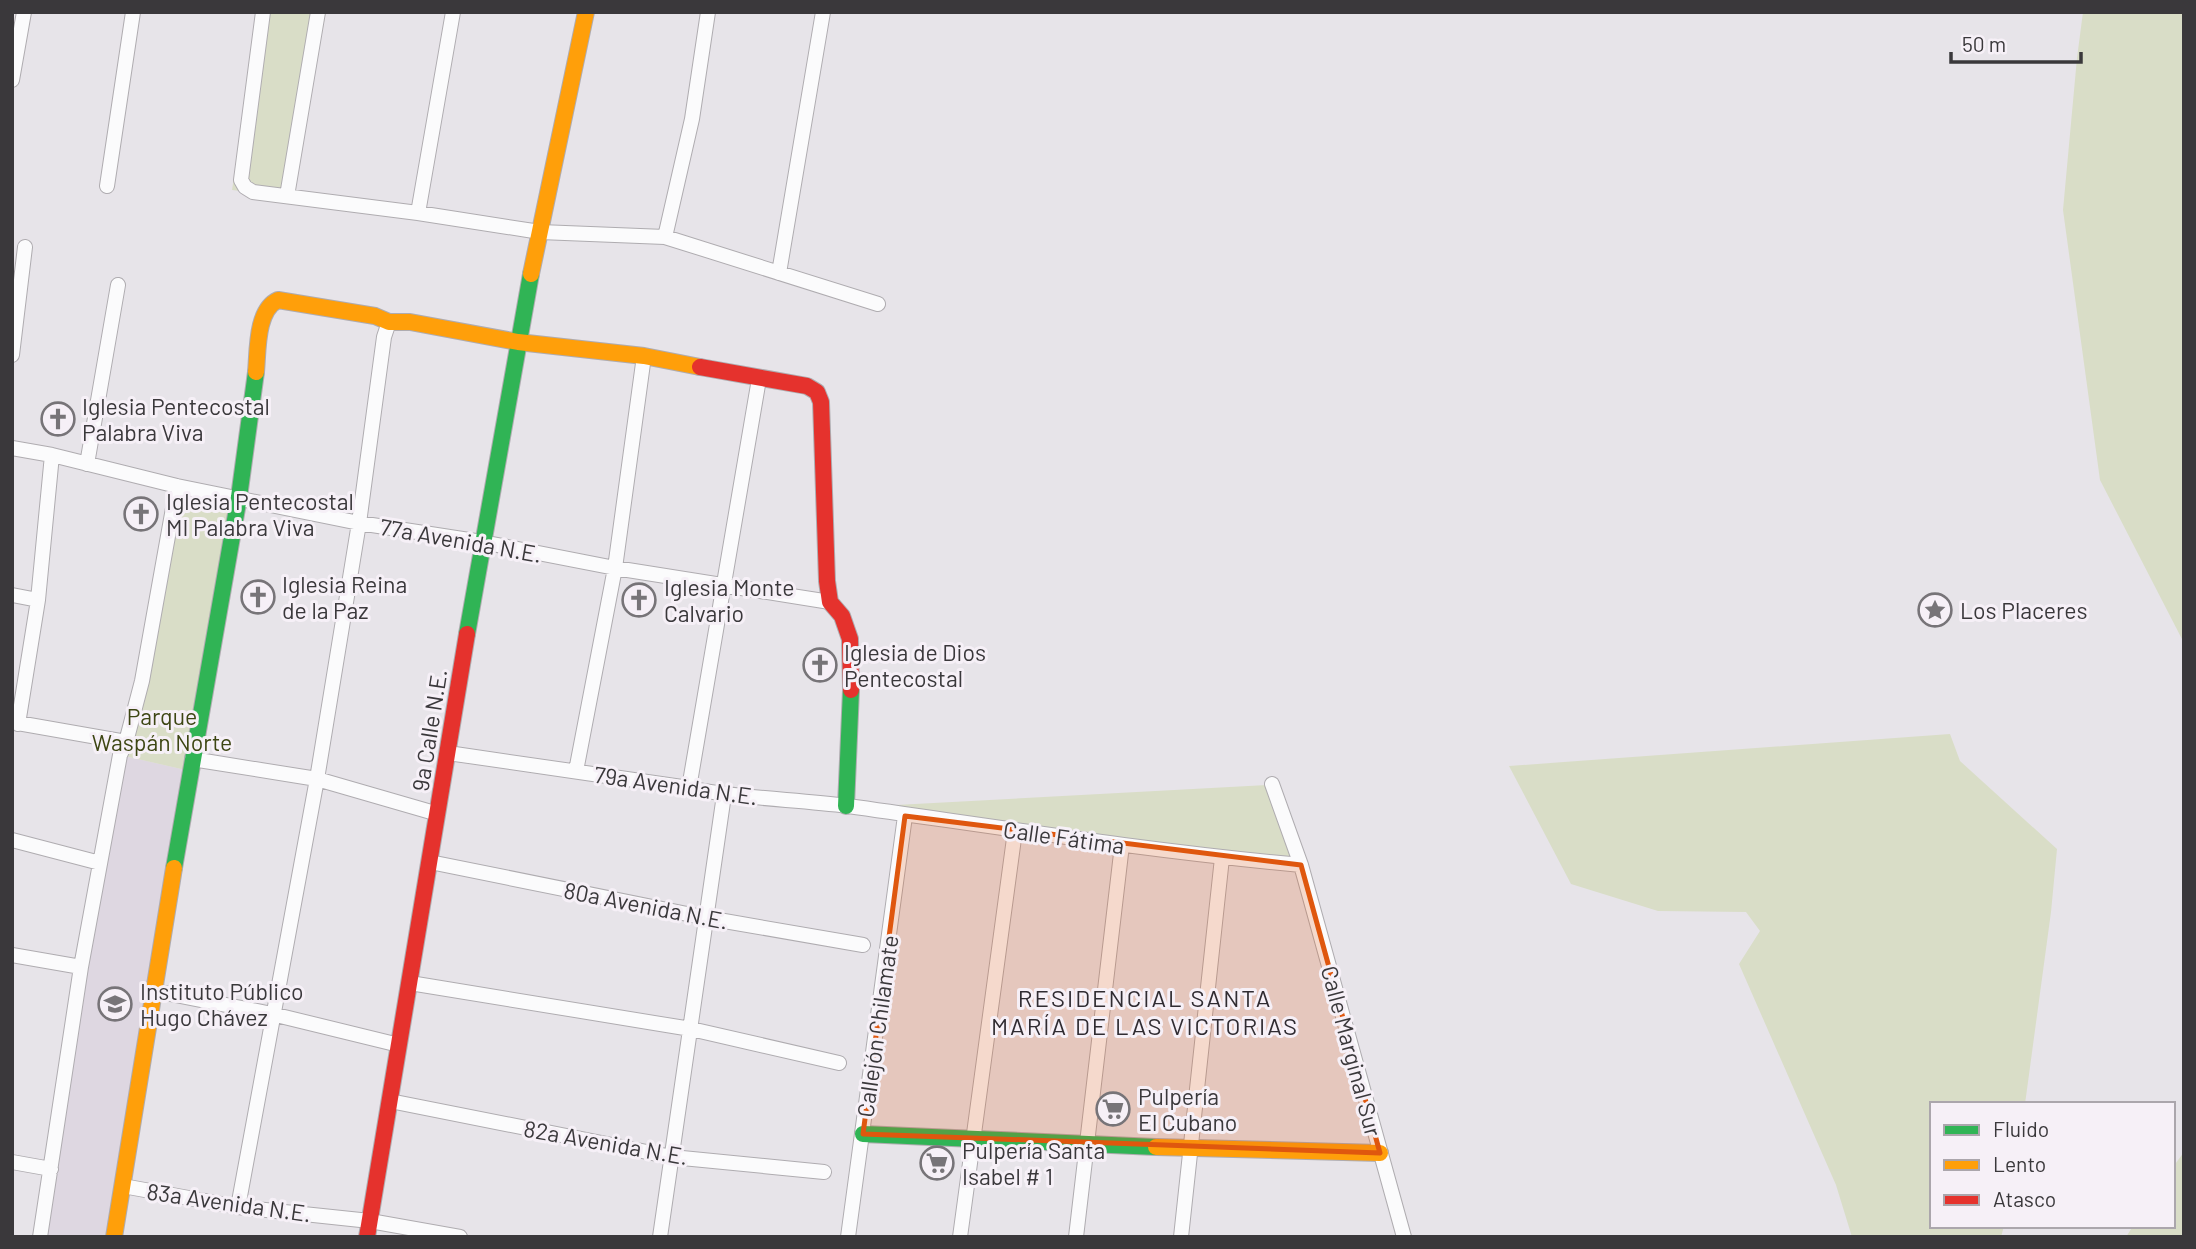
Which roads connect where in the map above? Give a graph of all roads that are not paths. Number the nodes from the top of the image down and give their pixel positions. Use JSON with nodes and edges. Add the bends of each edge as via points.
{"nodes":[{"id":1,"x":24,"y":12,"type":"edge"},
{"id":2,"x":133,"y":12,"type":"edge"},
{"id":3,"x":263,"y":12,"type":"edge"},
{"id":4,"x":318,"y":12,"type":"edge"},
{"id":5,"x":453,"y":12,"type":"edge"},
{"id":6,"x":586,"y":12,"type":"edge"},
{"id":7,"x":708,"y":12,"type":"edge"},
{"id":8,"x":824,"y":12,"type":"edge"},
{"id":9,"x":12,"y":80,"type":"edge"},
{"id":10,"x":107,"y":186,"type":"dead end"},
{"id":11,"x":287,"y":196,"type":"junction"},
{"id":12,"x":418,"y":213,"type":"junction"},
{"id":13,"x":540,"y":232,"type":"junction"},
{"id":14,"x":665,"y":237,"type":"junction"},
{"id":15,"x":25,"y":247,"type":"dead end"},
{"id":16,"x":779,"y":273,"type":"junction"},
{"id":17,"x":118,"y":285,"type":"dead end"},
{"id":18,"x":878,"y":304,"type":"dead end"},
{"id":19,"x":389,"y":322,"type":"junction"},
{"id":20,"x":518,"y":342,"type":"junction"},
{"id":21,"x":12,"y":355,"type":"edge"},
{"id":22,"x":644,"y":356,"type":"junction"},
{"id":23,"x":759,"y":379,"type":"junction"},
{"id":24,"x":12,"y":447,"type":"edge"},
{"id":25,"x":52,"y":455,"type":"junction"},
{"id":26,"x":87,"y":464,"type":"junction"},
{"id":27,"x":177,"y":486,"type":"junction"},
{"id":28,"x":239,"y":497,"type":"junction"},
{"id":29,"x":359,"y":523,"type":"junction"},
{"id":30,"x":482,"y":542,"type":"junction"},
{"id":31,"x":615,"y":568,"type":"junction"},
{"id":32,"x":724,"y":584,"type":"junction"},
{"id":33,"x":12,"y":595,"type":"edge"},
{"id":34,"x":38,"y":600,"type":"junction"},
{"id":35,"x":830,"y":602,"type":"junction"},
{"id":36,"x":15,"y":723,"type":"edge"},
{"id":37,"x":126,"y":743,"type":"junction"},
{"id":38,"x":449,"y":752,"type":"junction"},
{"id":39,"x":192,"y":759,"type":"junction"},
{"id":40,"x":576,"y":771,"type":"junction"},
{"id":41,"x":317,"y":779,"type":"junction"},
{"id":42,"x":1272,"y":784,"type":"dead end"},
{"id":43,"x":689,"y":788,"type":"junction"},
{"id":44,"x":724,"y":795,"type":"junction"},
{"id":45,"x":846,"y":806,"type":"junction"},
{"id":46,"x":438,"y":814,"type":"junction"},
{"id":47,"x":905,"y":816,"type":"junction"},
{"id":48,"x":1015,"y":831,"type":"junction"},
{"id":49,"x":12,"y":840,"type":"edge"},
{"id":50,"x":1122,"y":845,"type":"junction"},
{"id":51,"x":1222,"y":858,"type":"junction"},
{"id":52,"x":430,"y":862,"type":"junction"},
{"id":53,"x":100,"y":863,"type":"junction"},
{"id":54,"x":1301,"y":865,"type":"junction"},
{"id":55,"x":707,"y":918,"type":"junction"},
{"id":56,"x":863,"y":945,"type":"dead end"},
{"id":57,"x":12,"y":956,"type":"edge"},
{"id":58,"x":81,"y":967,"type":"junction"},
{"id":59,"x":410,"y":983,"type":"junction"},
{"id":60,"x":155,"y":991,"type":"junction"},
{"id":61,"x":272,"y":1014,"type":"junction"},
{"id":62,"x":691,"y":1029,"type":"junction"},
{"id":63,"x":399,"y":1045,"type":"junction"},
{"id":64,"x":839,"y":1063,"type":"dead end"},
{"id":65,"x":390,"y":1101,"type":"junction"},
{"id":66,"x":863,"y":1134,"type":"junction"},
{"id":67,"x":973,"y":1139,"type":"junction"},
{"id":68,"x":1086,"y":1144,"type":"junction"},
{"id":69,"x":1191,"y":1149,"type":"junction"},
{"id":70,"x":1380,"y":1153,"type":"junction"},
{"id":71,"x":672,"y":1157,"type":"junction"},
{"id":72,"x":12,"y":1162,"type":"edge"},
{"id":73,"x":51,"y":1169,"type":"junction"},
{"id":74,"x":824,"y":1172,"type":"dead end"},
{"id":75,"x":123,"y":1186,"type":"junction"},
{"id":76,"x":238,"y":1207,"type":"junction"},
{"id":77,"x":368,"y":1229,"type":"edge"},
{"id":78,"x":40,"y":1237,"type":"edge"},
{"id":79,"x":114,"y":1237,"type":"edge"},
{"id":80,"x":460,"y":1237,"type":"edge"},
{"id":81,"x":660,"y":1237,"type":"edge"},
{"id":82,"x":848,"y":1237,"type":"edge"},
{"id":83,"x":960,"y":1237,"type":"edge"},
{"id":84,"x":1076,"y":1237,"type":"edge"},
{"id":85,"x":1181,"y":1237,"type":"edge"},
{"id":86,"x":1404,"y":1237,"type":"edge"}],
"edges":[{"from":1,"to":9,"type":"street"},
{"from":2,"to":10,"type":"street"},
{"from":3,"to":11,"type":"street","via":[[241,180],[253,192]]},
{"from":4,"to":11,"type":"street"},
{"from":5,"to":12,"type":"street"},
{"from":6,"to":13,"type":"street","name":"9a Calle N.E."},
{"from":7,"to":14,"type":"street","via":[[692,119]]},
{"from":8,"to":16,"type":"street"},
{"from":11,"to":12,"type":"street"},
{"from":12,"to":13,"type":"street"},
{"from":13,"to":14,"type":"street"},
{"from":13,"to":20,"type":"street","name":"9a Calle N.E."},
{"from":14,"to":16,"type":"street"},
{"from":15,"to":21,"type":"street"},
{"from":16,"to":18,"type":"street"},
{"from":17,"to":26,"type":"street"},
{"from":19,"to":20,"type":"street"},
{"from":19,"to":28,"type":"street","via":[[278,300],[271,303],[263,316]]},
{"from":19,"to":29,"type":"street"},
{"from":20,"to":22,"type":"street"},
{"from":20,"to":30,"type":"street","name":"9a Calle N.E."},
{"from":22,"to":23,"type":"street"},
{"from":22,"to":31,"type":"street"},
{"from":23,"to":32,"type":"street"},
{"from":23,"to":35,"type":"street","via":[[807,386],[817,392],[821,402]]},
{"from":24,"to":25,"type":"street","name":"77a Avenida N.E."},
{"from":25,"to":26,"type":"street","name":"77a Avenida N.E."},
{"from":25,"to":34,"type":"street"},
{"from":26,"to":27,"type":"street","name":"77a Avenida N.E."},
{"from":27,"to":28,"type":"street","name":"77a Avenida N.E."},
{"from":27,"to":37,"type":"street","via":[[142,681]]},
{"from":28,"to":29,"type":"street","name":"77a Avenida N.E."},
{"from":28,"to":39,"type":"street"},
{"from":29,"to":30,"type":"street","name":"77a Avenida N.E."},
{"from":29,"to":41,"type":"street"},
{"from":30,"to":31,"type":"street","name":"77a Avenida N.E."},
{"from":30,"to":38,"type":"street","name":"9a Calle N.E."},
{"from":31,"to":32,"type":"street","name":"77a Avenida N.E."},
{"from":31,"to":40,"type":"street"},
{"from":32,"to":35,"type":"street","name":"77a Avenida N.E."},
{"from":32,"to":43,"type":"street"},
{"from":33,"to":34,"type":"street"},
{"from":34,"to":36,"type":"street"},
{"from":35,"to":45,"type":"street","via":[[842,616],[850,639]]},
{"from":36,"to":37,"type":"street"},
{"from":37,"to":53,"type":"street"},
{"from":38,"to":40,"type":"street","name":"79a Avenida N.E."},
{"from":38,"to":46,"type":"street","name":"9a Calle N.E."},
{"from":39,"to":41,"type":"street"},
{"from":39,"to":60,"type":"street"},
{"from":40,"to":43,"type":"street","name":"79a Avenida N.E."},
{"from":41,"to":46,"type":"street"},
{"from":41,"to":61,"type":"street"},
{"from":42,"to":54,"type":"street","name":"Calle Marginal Sur"},
{"from":43,"to":44,"type":"street","name":"79a Avenida N.E."},
{"from":44,"to":45,"type":"street","name":"79a Avenida N.E."},
{"from":44,"to":55,"type":"street"},
{"from":45,"to":47,"type":"street","name":"79a Avenida N.E."},
{"from":46,"to":52,"type":"street","name":"9a Calle N.E."},
{"from":47,"to":48,"type":"street","name":"Calle Fátima"},
{"from":47,"to":66,"type":"street","name":"Callejón Chilamate"},
{"from":48,"to":50,"type":"street","name":"Calle Fátima"},
{"from":48,"to":67,"type":"street"},
{"from":49,"to":53,"type":"street"},
{"from":50,"to":51,"type":"street","name":"Calle Fátima"},
{"from":50,"to":68,"type":"street"},
{"from":51,"to":54,"type":"street","name":"Calle Fátima"},
{"from":51,"to":69,"type":"street"},
{"from":52,"to":55,"type":"street","name":"80a Avenida N.E."},
{"from":52,"to":59,"type":"street","name":"9a Calle N.E."},
{"from":53,"to":58,"type":"street"},
{"from":54,"to":70,"type":"street","name":"Calle Marginal Sur"},
{"from":55,"to":56,"type":"street","name":"80a Avenida N.E."},
{"from":55,"to":62,"type":"street"},
{"from":57,"to":58,"type":"street"},
{"from":58,"to":73,"type":"street"},
{"from":59,"to":62,"type":"street"},
{"from":59,"to":63,"type":"street","name":"9a Calle N.E."},
{"from":60,"to":61,"type":"street"},
{"from":60,"to":75,"type":"street"},
{"from":61,"to":63,"type":"street"},
{"from":61,"to":76,"type":"street"},
{"from":62,"to":64,"type":"street"},
{"from":62,"to":71,"type":"street"},
{"from":63,"to":65,"type":"street","name":"9a Calle N.E."},
{"from":65,"to":71,"type":"street","name":"82a Avenida N.E."},
{"from":65,"to":77,"type":"street","name":"9a Calle N.E."},
{"from":66,"to":67,"type":"street"},
{"from":66,"to":82,"type":"street","name":"Callejón Chilamate"},
{"from":67,"to":68,"type":"street"},
{"from":67,"to":83,"type":"street"},
{"from":68,"to":69,"type":"street"},
{"from":68,"to":84,"type":"street"},
{"from":69,"to":70,"type":"street"},
{"from":69,"to":85,"type":"street"},
{"from":70,"to":86,"type":"street","name":"Calle Marginal Sur"},
{"from":71,"to":74,"type":"street","name":"82a Avenida N.E."},
{"from":71,"to":81,"type":"street"},
{"from":72,"to":73,"type":"street"},
{"from":73,"to":78,"type":"street"},
{"from":75,"to":76,"type":"street","name":"83a Avenida N.E."},
{"from":75,"to":79,"type":"street"},
{"from":76,"to":77,"type":"street","name":"83a Avenida N.E."},
{"from":77,"to":80,"type":"street","name":"83a Avenida N.E."}]}
